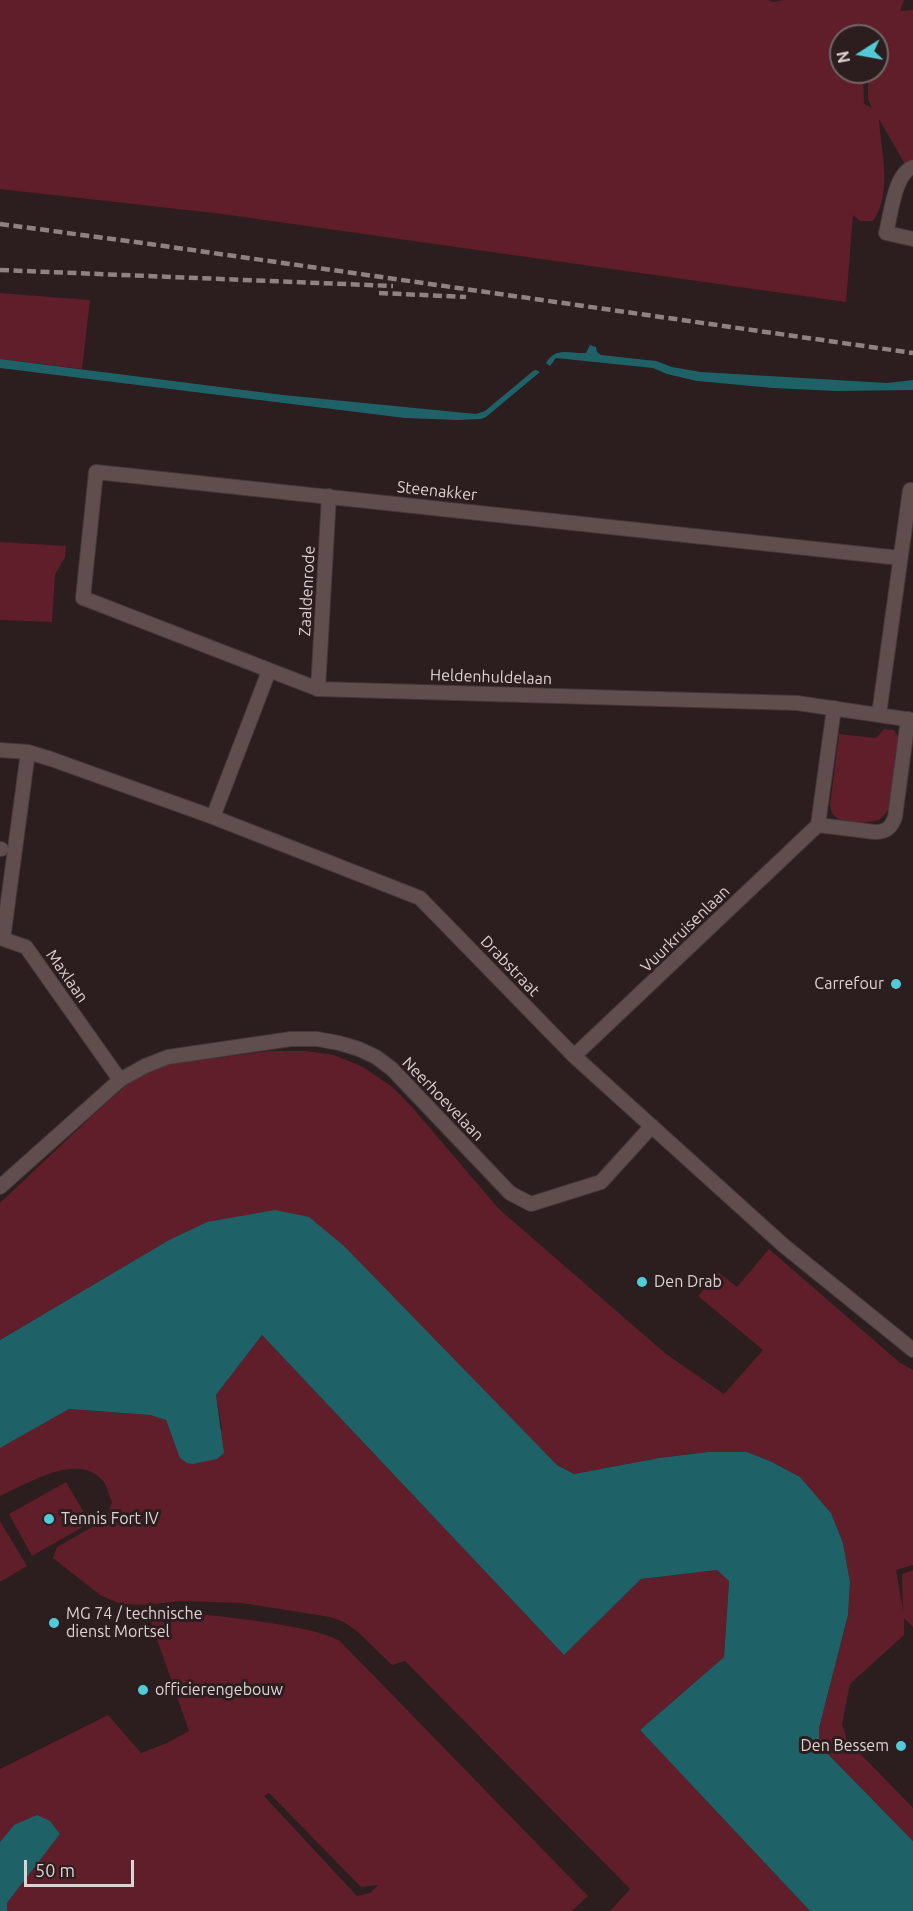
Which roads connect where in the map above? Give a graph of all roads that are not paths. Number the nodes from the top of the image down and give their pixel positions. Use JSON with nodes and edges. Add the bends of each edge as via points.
{"nodes":[{"id":1,"x":913,"y":167,"type":"edge"},
{"id":2,"x":913,"y":239,"type":"edge"},
{"id":3,"x":911,"y":490,"type":"edge"},
{"id":4,"x":329,"y":496,"type":"junction"},
{"id":5,"x":900,"y":558,"type":"junction"},
{"id":6,"x":82,"y":598,"type":"joint"},
{"id":7,"x":269,"y":671,"type":"junction"},
{"id":8,"x":318,"y":689,"type":"junction"},
{"id":9,"x":834,"y":708,"type":"junction"},
{"id":10,"x":879,"y":714,"type":"junction"},
{"id":11,"x":911,"y":719,"type":"edge"},
{"id":12,"x":0,"y":750,"type":"edge"},
{"id":13,"x":28,"y":752,"type":"junction"},
{"id":14,"x":213,"y":817,"type":"junction"},
{"id":15,"x":818,"y":825,"type":"junction"},
{"id":16,"x":2,"y":939,"type":"edge"},
{"id":17,"x":574,"y":1056,"type":"junction"},
{"id":18,"x":120,"y":1080,"type":"junction"},
{"id":19,"x":651,"y":1126,"type":"junction"},
{"id":20,"x":0,"y":1187,"type":"edge"},
{"id":21,"x":913,"y":1350,"type":"edge"}],
"edges":[{"from":1,"to":2,"type":"street","via":[[897,185],[886,233]]},
{"from":3,"to":5,"type":"street"},
{"from":4,"to":5,"type":"street","name":"Steenakker"},
{"from":4,"to":6,"type":"street","name":"Steenakker","via":[[96,472]]},
{"from":4,"to":8,"type":"street","name":"Zaaldenrode"},
{"from":5,"to":10,"type":"street"},
{"from":6,"to":7,"type":"street","name":"Heldenhuldelaan"},
{"from":7,"to":8,"type":"street","name":"Heldenhuldelaan"},
{"from":7,"to":14,"type":"street"},
{"from":8,"to":9,"type":"street","name":"Heldenhuldelaan","via":[[797,702]]},
{"from":9,"to":10,"type":"street","name":"Heldenhuldelaan"},
{"from":9,"to":15,"type":"street"},
{"from":10,"to":11,"type":"street","name":"Heldenhuldelaan"},
{"from":11,"to":15,"type":"street","via":[[892,825],[875,832]]},
{"from":12,"to":13,"type":"street","name":"Drabstraat"},
{"from":13,"to":14,"type":"street","name":"Drabstraat"},
{"from":13,"to":16,"type":"street","name":"Maxlaan"},
{"from":14,"to":17,"type":"street","name":"Drabstraat","via":[[420,898]]},
{"from":15,"to":17,"type":"street","name":"Vuurkruisenlaan"},
{"from":16,"to":18,"type":"street","name":"Maxlaan","via":[[26,947]]},
{"from":17,"to":19,"type":"street","name":"Drabstraat"},
{"from":18,"to":19,"type":"street","name":"Neerhoevelaan","via":[[168,1057],[291,1039],[339,1043],[376,1057],[392,1070],[510,1193],[531,1204],[601,1182]]},
{"from":18,"to":20,"type":"street","name":"Neerhoevelaan"},
{"from":19,"to":21,"type":"street","name":"Drabstraat","via":[[783,1245]]}]}
